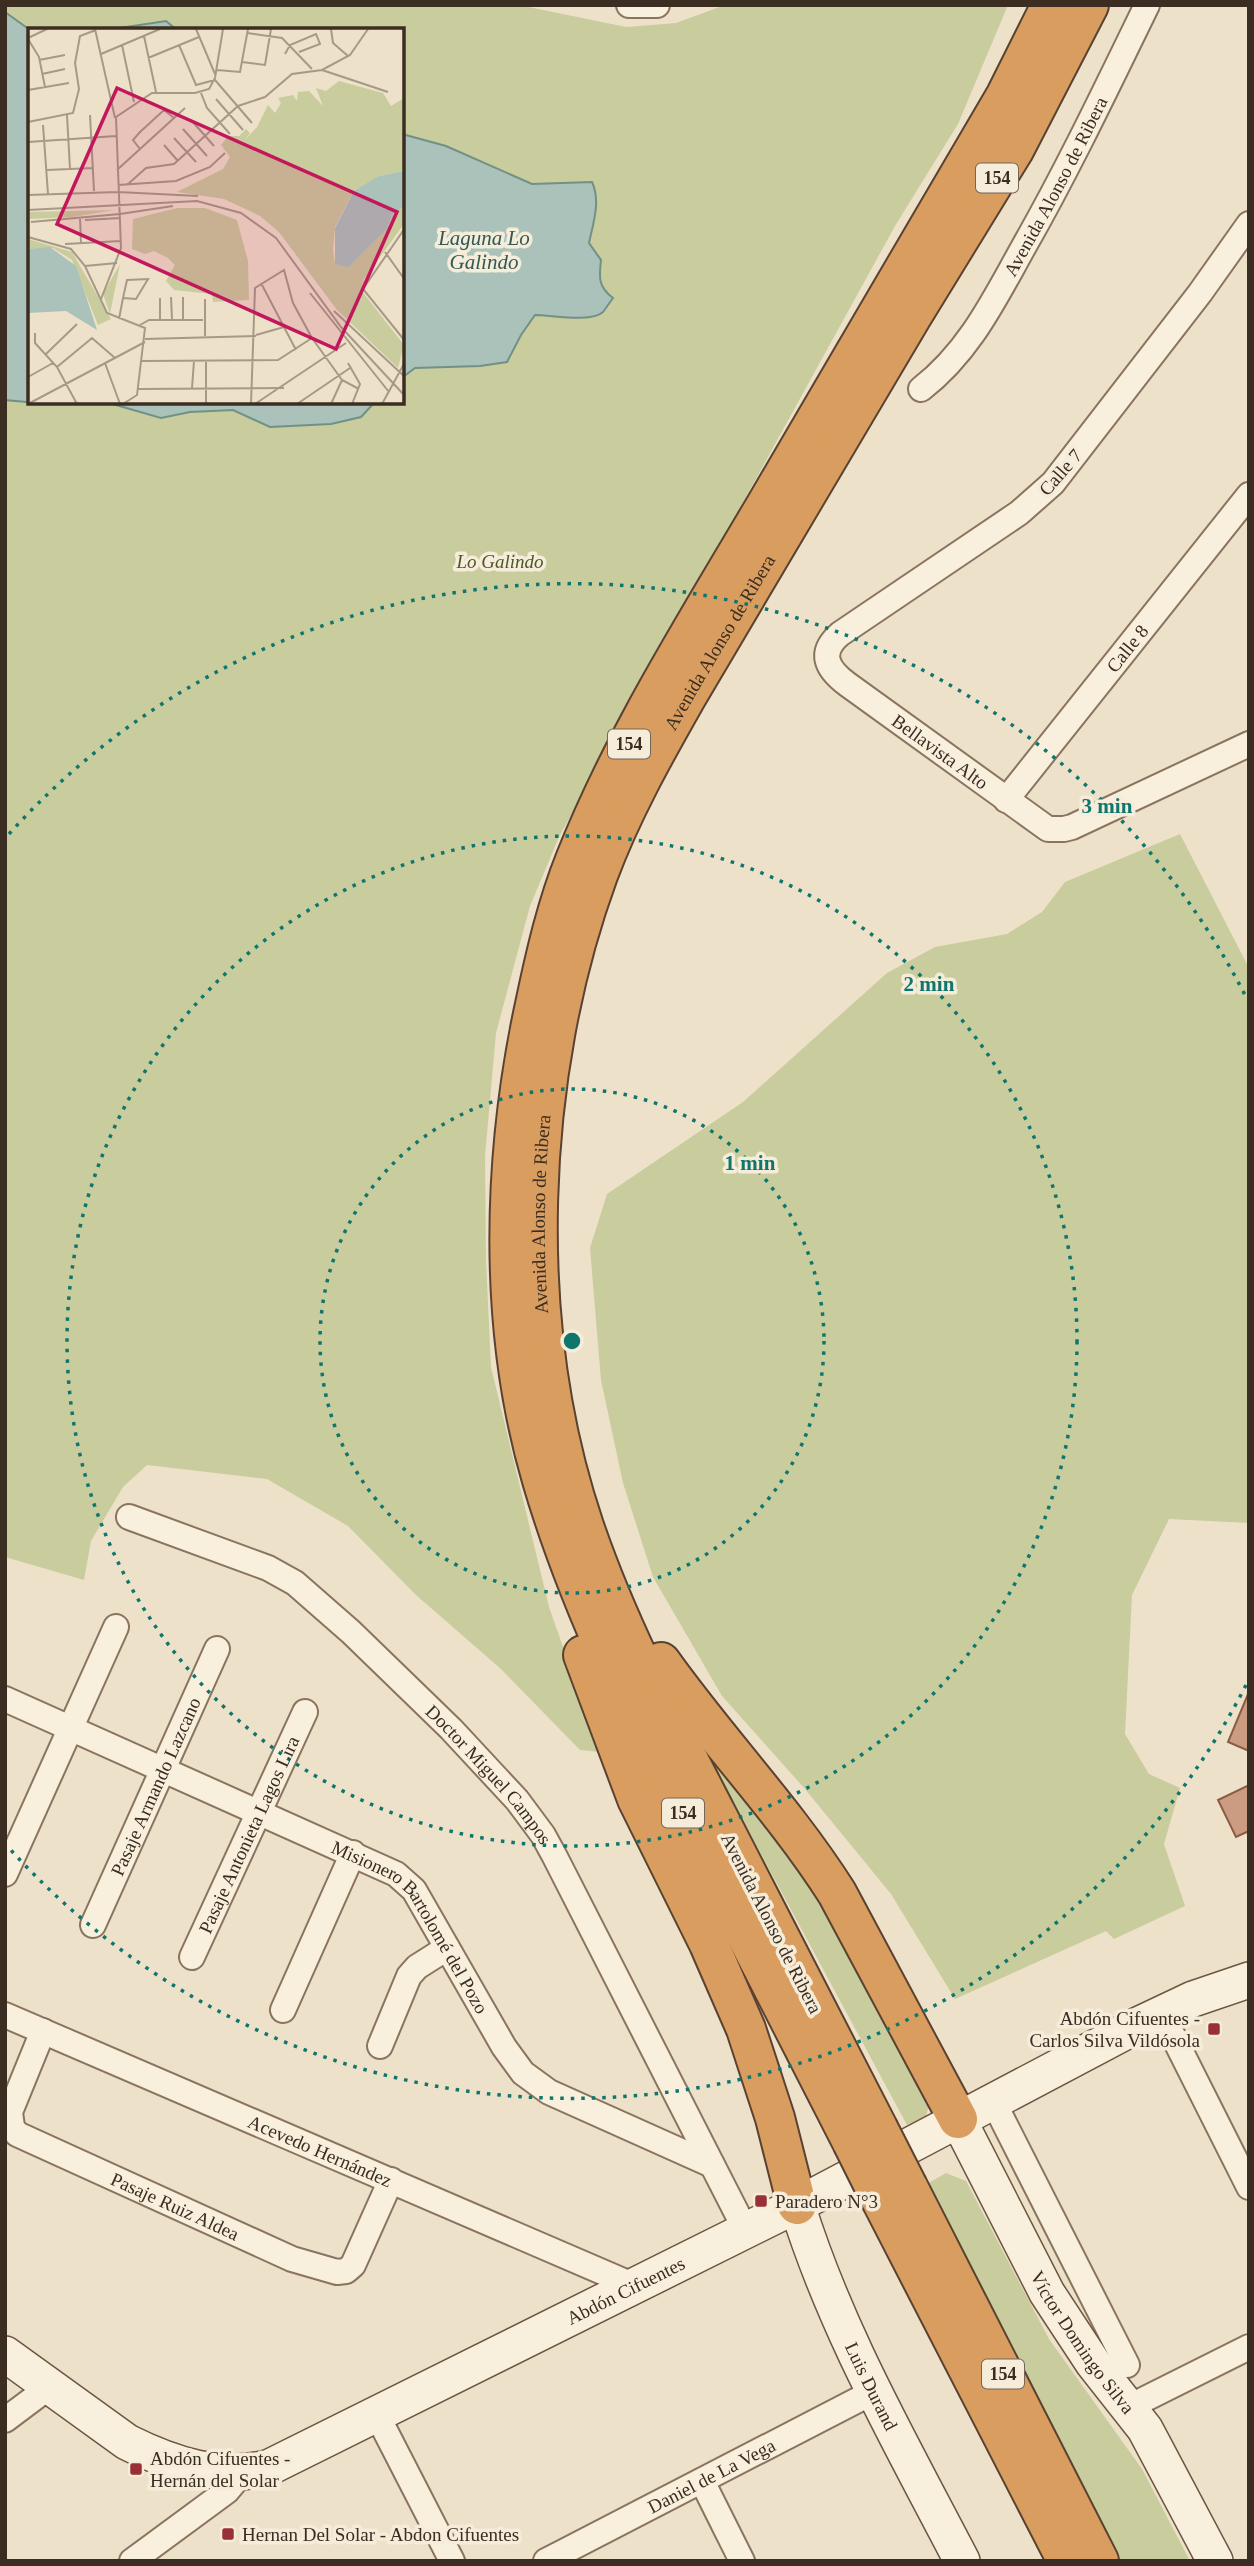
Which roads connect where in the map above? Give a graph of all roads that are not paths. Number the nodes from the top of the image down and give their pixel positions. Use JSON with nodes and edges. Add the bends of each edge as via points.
{"nodes":[{"id":1,"x":629,"y":5,"type":"edge"},
{"id":2,"x":657,"y":5,"type":"edge"},
{"id":3,"x":1022,"y":5,"type":"edge"},
{"id":4,"x":1051,"y":5,"type":"edge"},
{"id":5,"x":1098,"y":5,"type":"edge"},
{"id":6,"x":1147,"y":5,"type":"edge"},
{"id":7,"x":1082,"y":20,"type":"edge"},
{"id":8,"x":935,"y":214,"type":"junction"},
{"id":9,"x":1249,"y":224,"type":"edge"},
{"id":10,"x":921,"y":389,"type":"dead end"},
{"id":11,"x":1249,"y":495,"type":"edge"},
{"id":12,"x":829,"y":668,"type":"joint"},
{"id":13,"x":1249,"y":744,"type":"edge"},
{"id":14,"x":1006,"y":800,"type":"junction"},
{"id":15,"x":540,"y":1473,"type":"junction"},
{"id":16,"x":129,"y":1517,"type":"dead end"},
{"id":17,"x":599,"y":1568,"type":"junction"},
{"id":18,"x":116,"y":1627,"type":"dead end"},
{"id":19,"x":217,"y":1649,"type":"dead end"},
{"id":20,"x":5,"y":1699,"type":"edge"},
{"id":21,"x":304,"y":1712,"type":"dead end"},
{"id":22,"x":72,"y":1729,"type":"junction"},
{"id":23,"x":163,"y":1769,"type":"junction"},
{"id":24,"x":259,"y":1812,"type":"junction"},
{"id":25,"x":353,"y":1853,"type":"junction"},
{"id":26,"x":5,"y":1874,"type":"edge"},
{"id":27,"x":93,"y":1925,"type":"dead end"},
{"id":28,"x":447,"y":1948,"type":"junction"},
{"id":29,"x":192,"y":1957,"type":"dead end"},
{"id":30,"x":1249,"y":1980,"type":"edge"},
{"id":31,"x":283,"y":2010,"type":"dead end"},
{"id":32,"x":1161,"y":2014,"type":"junction"},
{"id":33,"x":5,"y":2015,"type":"edge"},
{"id":34,"x":43,"y":2031,"type":"junction"},
{"id":35,"x":380,"y":2046,"type":"dead end"},
{"id":36,"x":993,"y":2101,"type":"junction"},
{"id":37,"x":958,"y":2119,"type":"junction"},
{"id":38,"x":865,"y":2135,"type":"junction"},
{"id":39,"x":712,"y":2165,"type":"junction"},
{"id":40,"x":391,"y":2180,"type":"junction"},
{"id":41,"x":1249,"y":2187,"type":"edge"},
{"id":42,"x":895,"y":2194,"type":"junction"},
{"id":43,"x":797,"y":2205,"type":"junction"},
{"id":44,"x":746,"y":2231,"type":"junction"},
{"id":45,"x":635,"y":2286,"type":"junction"},
{"id":46,"x":1249,"y":2347,"type":"edge"},
{"id":47,"x":5,"y":2354,"type":"edge"},
{"id":48,"x":1127,"y":2365,"type":"dead end"},
{"id":49,"x":49,"y":2387,"type":"junction"},
{"id":50,"x":874,"y":2391,"type":"junction"},
{"id":51,"x":1127,"y":2408,"type":"junction"},
{"id":52,"x":377,"y":2415,"type":"junction"},
{"id":53,"x":5,"y":2420,"type":"edge"},
{"id":54,"x":243,"y":2472,"type":"junction"},
{"id":55,"x":702,"y":2480,"type":"junction"},
{"id":56,"x":132,"y":2561,"type":"edge"},
{"id":57,"x":452,"y":2561,"type":"edge"},
{"id":58,"x":546,"y":2561,"type":"edge"},
{"id":59,"x":742,"y":2561,"type":"edge"},
{"id":60,"x":962,"y":2561,"type":"edge"},
{"id":61,"x":1067,"y":2561,"type":"edge"},
{"id":62,"x":1099,"y":2561,"type":"edge"},
{"id":63,"x":1215,"y":2561,"type":"edge"}],
"edges":[{"from":1,"to":2,"type":"street"},
{"from":3,"to":8,"type":"highway"},
{"from":4,"to":8,"type":"highway","name":"Avenida Alonso de Ribera","number":"154","via":[[1006,95]]},
{"from":5,"to":7,"type":"highway","name":"Avenida Alonso de Ribera"},
{"from":6,"to":10,"type":"street","name":"Avenida Alonso de Ribera","via":[[1067,167],[981,322],[953,361]]},
{"from":7,"to":17,"type":"highway","name":"Avenida Alonso de Ribera","number":"154","via":[[1014,150],[674,718],[614,836],[583,922],[551,1058],[538,1238],[543,1326],[558,1426],[569,1477]]},
{"from":8,"to":15,"type":"highway","name":"Avenida Alonso de Ribera","number":"154","via":[[630,741],[573,865],[555,921],[520,1084],[510,1223],[515,1337]]},
{"from":9,"to":12,"type":"street","name":"Calle 7","via":[[1053,482],[1019,513],[840,634],[830,645]]},
{"from":11,"to":14,"type":"street","name":"Calle 8"},
{"from":12,"to":14,"type":"street","name":"Bellavista Alto"},
{"from":13,"to":14,"type":"street","name":"Bellavista Alto","via":[[1072,827],[1056,830],[1040,825]]},
{"from":15,"to":38,"type":"highway","name":"Avenida Alonso de Ribera","number":"154","via":[[585,1602],[633,1710]]},
{"from":15,"to":43,"type":"highway","via":[[552,1556],[564,1601],[637,1799],[746,2029]]},
{"from":16,"to":39,"type":"street","name":"Doctor Miguel Campos","via":[[268,1568],[295,1583],[397,1676],[504,1784],[554,1855]]},
{"from":17,"to":37,"type":"highway","via":[[694,1709],[818,1865]]},
{"from":17,"to":38,"type":"highway","name":"Avenida Alonso de Ribera","number":"154"},
{"from":18,"to":22,"type":"street"},
{"from":19,"to":23,"type":"street","name":"Pasaje Armando Lazcano"},
{"from":20,"to":22,"type":"street","name":"Misionero Bartolomé del Pozo"},
{"from":21,"to":24,"type":"street","name":"Pasaje Antonieta Lagos Lira"},
{"from":22,"to":23,"type":"street","name":"Misionero Bartolomé del Pozo"},
{"from":22,"to":26,"type":"street"},
{"from":23,"to":24,"type":"street","name":"Misionero Bartolomé del Pozo"},
{"from":23,"to":27,"type":"street","name":"Pasaje Armando Lazcano"},
{"from":24,"to":25,"type":"street","name":"Misionero Bartolomé del Pozo"},
{"from":24,"to":29,"type":"street","name":"Pasaje Antonieta Lagos Lira"},
{"from":25,"to":28,"type":"street","name":"Misionero Bartolomé del Pozo","via":[[406,1881]]},
{"from":25,"to":31,"type":"street"},
{"from":28,"to":35,"type":"street","via":[[409,1976]]},
{"from":28,"to":39,"type":"street","name":"Misionero Bartolomé del Pozo","via":[[513,2061],[535,2084]]},
{"from":30,"to":32,"type":"street","name":"Abdón Cifuentes"},
{"from":32,"to":36,"type":"street","name":"Abdón Cifuentes"},
{"from":32,"to":41,"type":"street"},
{"from":33,"to":34,"type":"street","name":"Acevedo Hernández"},
{"from":34,"to":40,"type":"street","name":"Acevedo Hernández"},
{"from":34,"to":40,"type":"street","name":"Pasaje Ruiz Aldea","via":[[11,2105],[10,2119],[17,2134],[261,2246],[337,2273],[346,2271],[353,2265]]},
{"from":36,"to":37,"type":"street","name":"Abdón Cifuentes"},
{"from":36,"to":48,"type":"street","name":"Víctor Domingo Silva"},
{"from":37,"to":43,"type":"street","name":"Abdón Cifuentes"},
{"from":37,"to":51,"type":"street","name":"Víctor Domingo Silva","via":[[1052,2302]]},
{"from":38,"to":42,"type":"highway","name":"Avenida Alonso de Ribera","number":"154","bridge":true},
{"from":39,"to":44,"type":"street"},
{"from":40,"to":45,"type":"street","name":"Acevedo Hernández"},
{"from":42,"to":61,"type":"highway","name":"Avenida Alonso de Ribera","number":"154"},
{"from":42,"to":62,"type":"highway","name":"Avenida Alonso de Ribera","number":"154"},
{"from":43,"to":44,"type":"street","name":"Abdón Cifuentes"},
{"from":43,"to":50,"type":"street","name":"Luis Durand","via":[[827,2290]]},
{"from":44,"to":45,"type":"street","name":"Abdón Cifuentes"},
{"from":45,"to":52,"type":"street","name":"Abdón Cifuentes"},
{"from":46,"to":51,"type":"street"},
{"from":47,"to":49,"type":"street","name":"Abdón Cifuentes"},
{"from":49,"to":53,"type":"street"},
{"from":49,"to":54,"type":"street","name":"Abdón Cifuentes","via":[[145,2451],[202,2469]]},
{"from":50,"to":55,"type":"street","name":"Daniel de La Vega"},
{"from":50,"to":60,"type":"street","name":"Luis Durand"},
{"from":51,"to":63,"type":"street","name":"Víctor Domingo Silva","via":[[1160,2454]]},
{"from":52,"to":54,"type":"street","name":"Abdón Cifuentes","via":[[270,2467]]},
{"from":52,"to":57,"type":"street"},
{"from":54,"to":56,"type":"street","via":[[227,2491]]},
{"from":55,"to":58,"type":"street","name":"Daniel de La Vega"},
{"from":55,"to":59,"type":"street"}]}
